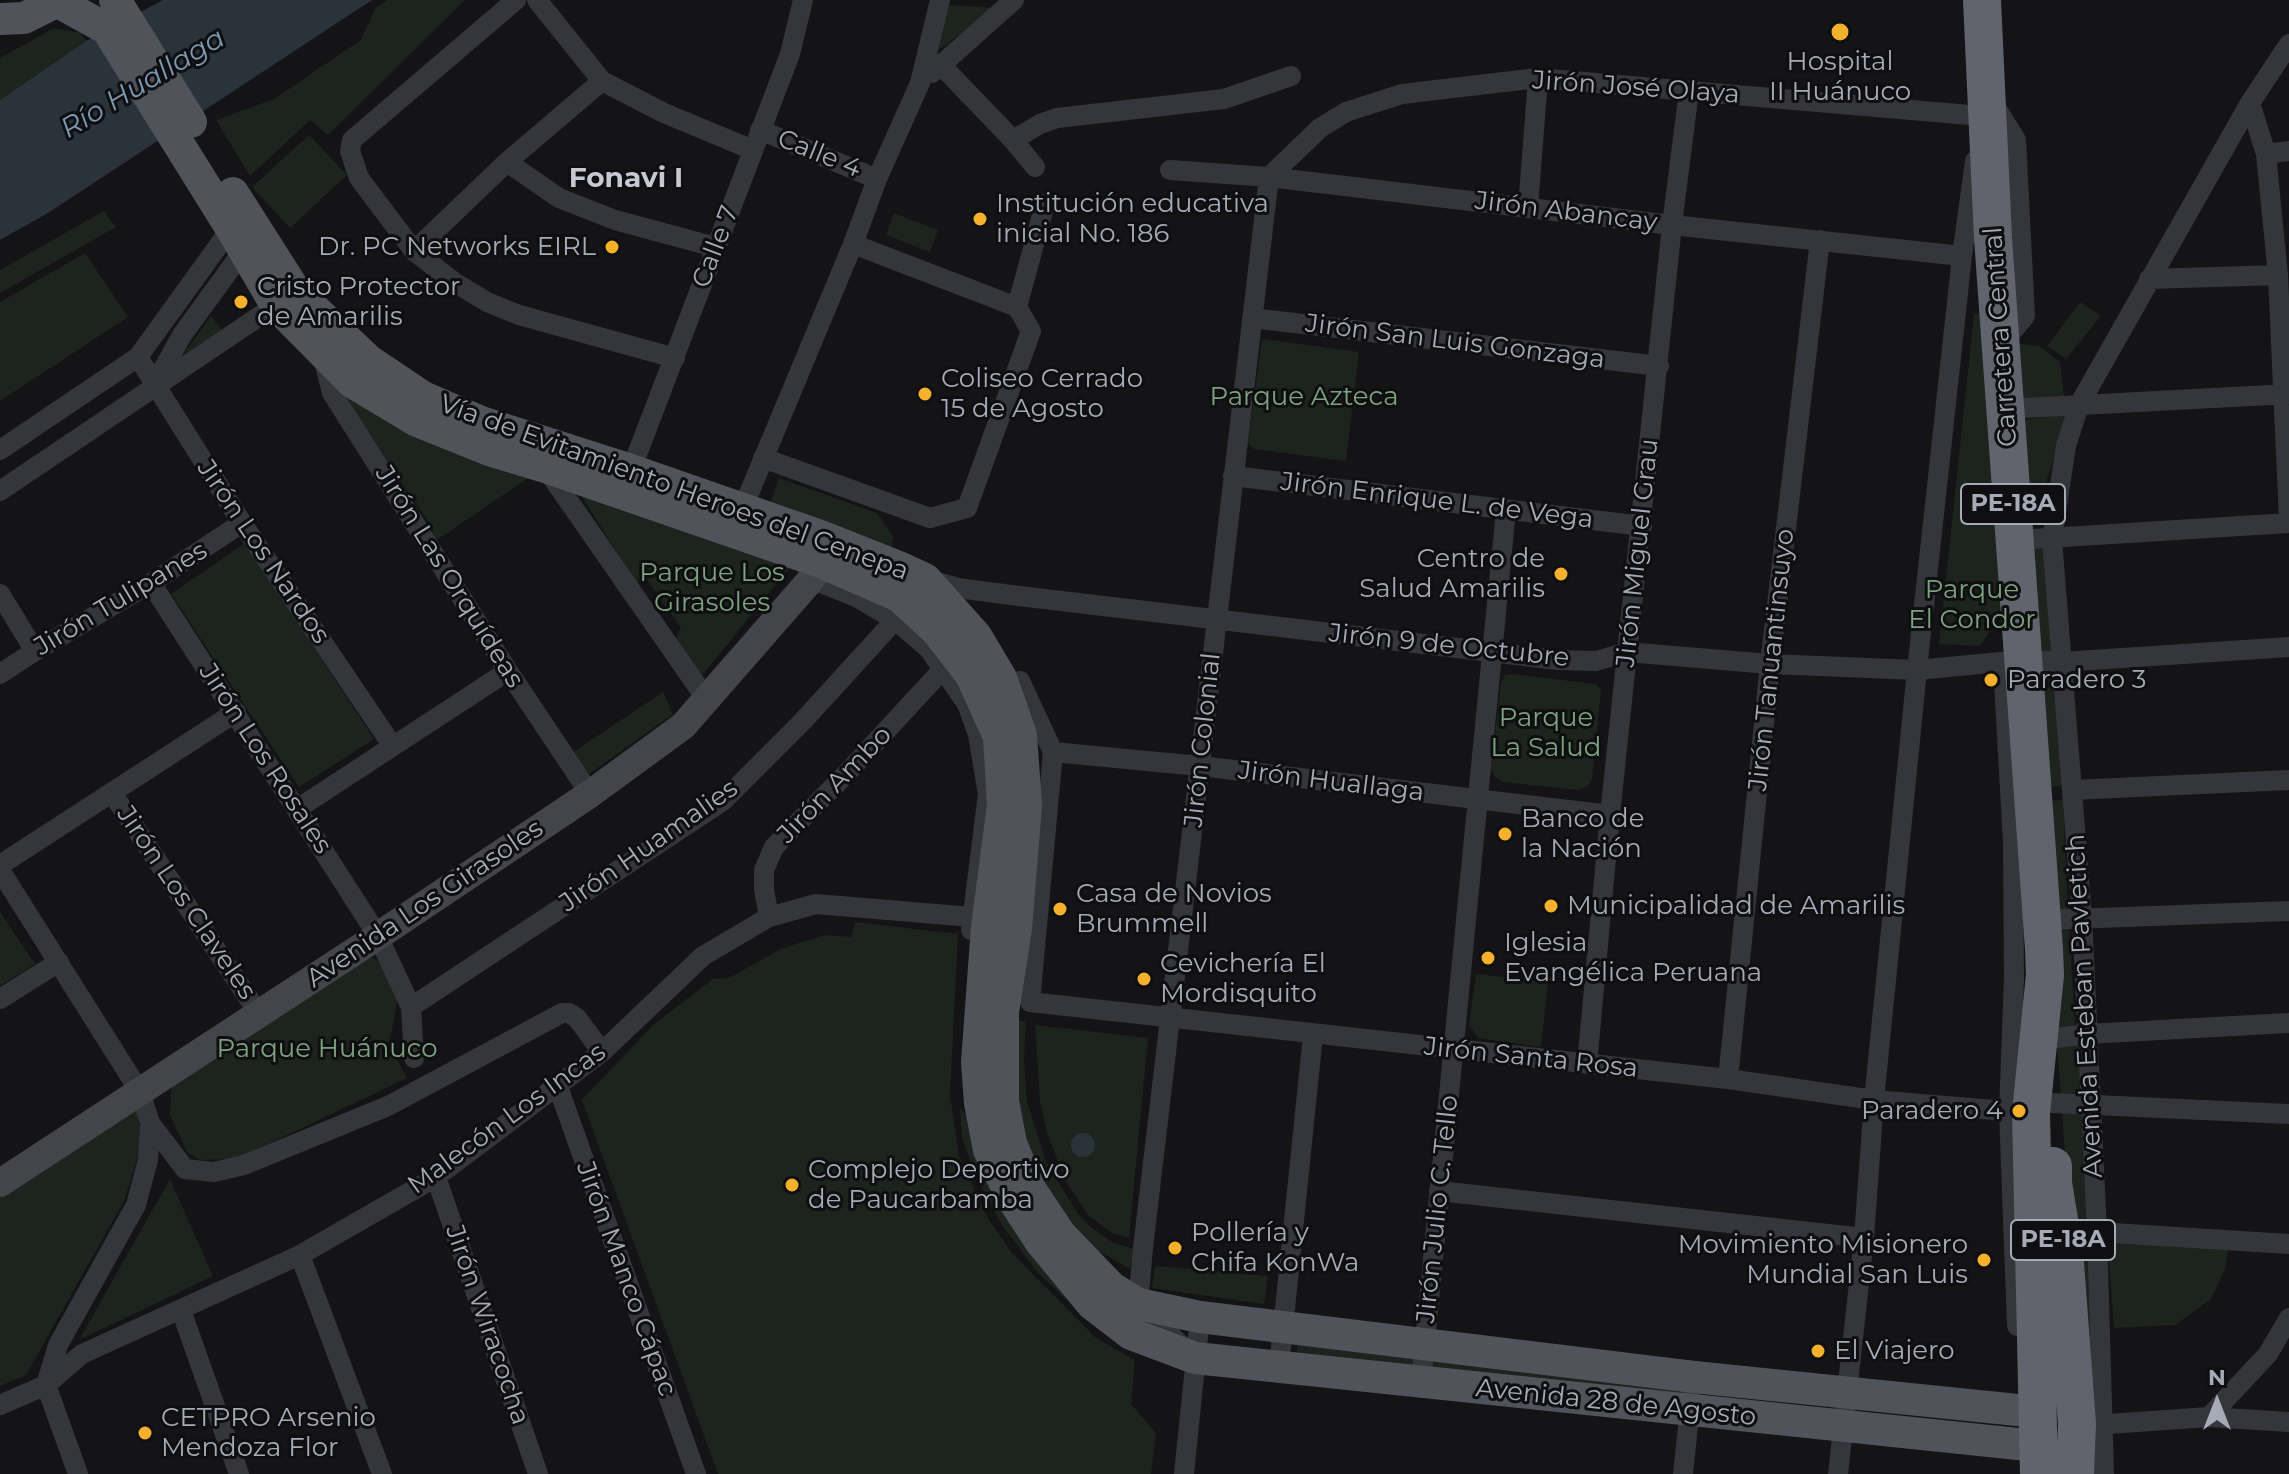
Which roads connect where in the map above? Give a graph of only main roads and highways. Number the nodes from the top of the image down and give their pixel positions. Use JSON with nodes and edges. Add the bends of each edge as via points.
{"nodes":[{"id":1,"x":1982,"y":0,"type":"edge"},
{"id":2,"x":59,"y":1,"type":"edge"},
{"id":3,"x":117,"y":15,"type":"edge"},
{"id":4,"x":8,"y":22,"type":"edge"},
{"id":5,"x":244,"y":230,"type":"junction"},
{"id":6,"x":626,"y":481,"type":"junction"},
{"id":7,"x":822,"y":561,"type":"junction"},
{"id":8,"x":2031,"y":1109,"type":"junction"},
{"id":9,"x":0,"y":1183,"type":"edge"},
{"id":10,"x":1200,"y":1317,"type":"joint"},
{"id":11,"x":1195,"y":1358,"type":"joint"},
{"id":12,"x":2057,"y":1440,"type":"edge"},
{"id":13,"x":2075,"y":1474,"type":"edge"}],
"edges":[{"from":1,"to":8,"type":"highway","name":"Carretera Central","number":"PE-18A","via":[[1983,103],[2005,409],[2034,540],[2012,662],[2043,920],[2045,1023]]},
{"from":2,"to":3,"type":"main road"},
{"from":2,"to":4,"type":"main road"},
{"from":3,"to":5,"type":"main road","name":"Vía de Evitamiento Heroes del Cenepa"},
{"from":5,"to":6,"type":"main road","name":"Vía de Evitamiento Heroes del Cenepa","via":[[296,292],[368,360],[423,397]]},
{"from":5,"to":6,"type":"main road","name":"Vía de Evitamiento Heroes del Cenepa","via":[[276,305],[352,382],[417,421],[489,450],[545,467]]},
{"from":6,"to":7,"type":"main road","name":"Vía de Evitamiento Heroes del Cenepa"},
{"from":6,"to":7,"type":"main road","name":"Vía de Evitamiento Heroes del Cenepa","via":[[742,510]]},
{"from":7,"to":9,"type":"main road","name":"Avenida Los Girasoles","via":[[683,726],[378,936]]},
{"from":7,"to":10,"type":"main road","name":"Vía de Evitamiento Heroes del Cenepa","via":[[925,579],[976,636],[1001,678],[1021,735],[1026,805],[1003,1012],[1003,1101],[1011,1143],[1030,1189],[1060,1234],[1112,1288],[1138,1304]]},
{"from":7,"to":11,"type":"main road","name":"Vía de Evitamiento Heroes del Cenepa","via":[[899,596],[936,630],[971,675],[999,737],[1003,805],[977,1062],[989,1150],[1040,1241],[1092,1304],[1131,1334]]},
{"from":8,"to":12,"type":"highway","name":"Carretera Central","number":"PE-18A"},
{"from":8,"to":12,"type":"highway","name":"Carretera Central","number":"PE-18A","via":[[2053,1183],[2064,1250]]},
{"from":10,"to":12,"type":"main road","name":"Avenida 28 de Agosto","via":[[1848,1393]]},
{"from":11,"to":12,"type":"main road","name":"Avenida 28 de Agosto","via":[[1844,1427]]},
{"from":12,"to":13,"type":"highway","name":"Carretera Central","number":"PE-18A"}]}
